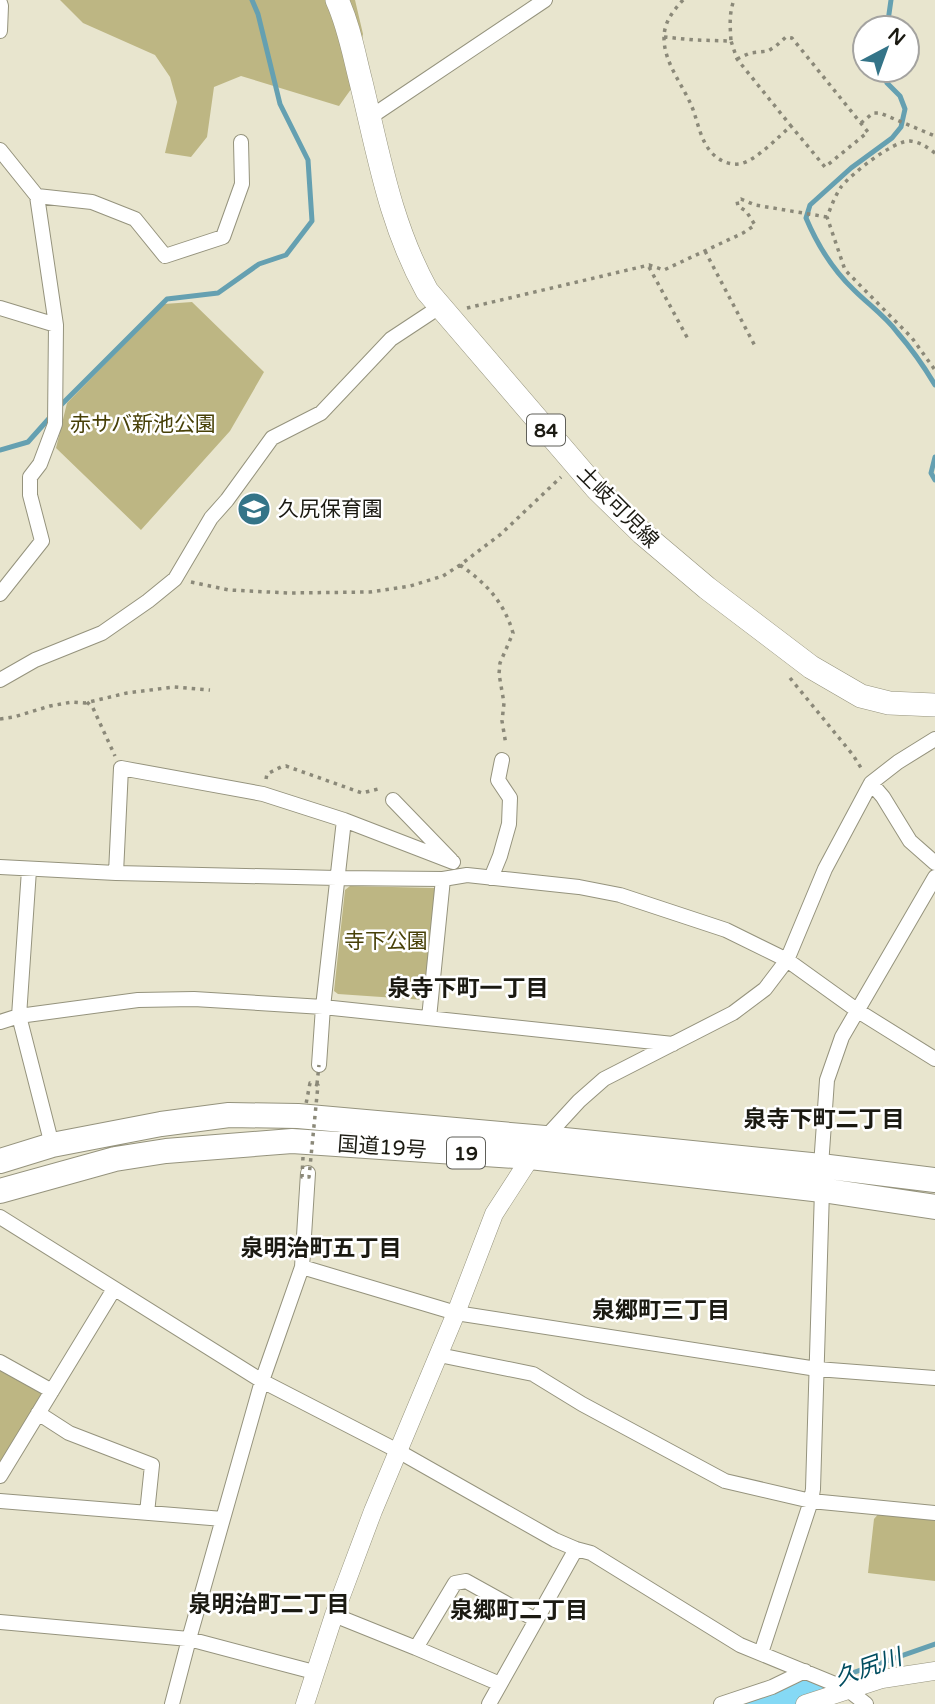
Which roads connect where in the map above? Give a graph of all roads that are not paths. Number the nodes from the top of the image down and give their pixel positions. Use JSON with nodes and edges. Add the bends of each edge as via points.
{"nodes":[{"id":1,"x":337,"y":0,"type":"edge"},
{"id":2,"x":545,"y":0,"type":"edge"},
{"id":3,"x":0,"y":3,"type":"edge"},
{"id":4,"x":0,"y":31,"type":"edge"},
{"id":5,"x":369,"y":118,"type":"junction"},
{"id":6,"x":242,"y":142,"type":"dead end"},
{"id":7,"x":0,"y":150,"type":"edge"},
{"id":8,"x":37,"y":197,"type":"junction"},
{"id":9,"x":0,"y":308,"type":"edge"},
{"id":10,"x":445,"y":311,"type":"junction"},
{"id":11,"x":56,"y":325,"type":"junction"},
{"id":12,"x":0,"y":594,"type":"edge"},
{"id":13,"x":0,"y":680,"type":"edge"},
{"id":14,"x":935,"y":705,"type":"edge"},
{"id":15,"x":935,"y":739,"type":"edge"},
{"id":16,"x":502,"y":760,"type":"road end"},
{"id":17,"x":871,"y":783,"type":"junction"},
{"id":18,"x":394,"y":800,"type":"road end"},
{"id":19,"x":344,"y":820,"type":"junction"},
{"id":20,"x":453,"y":862,"type":"junction"},
{"id":21,"x":935,"y":863,"type":"edge"},
{"id":22,"x":0,"y":867,"type":"edge"},
{"id":23,"x":29,"y":870,"type":"junction"},
{"id":24,"x":116,"y":873,"type":"junction"},
{"id":25,"x":467,"y":875,"type":"junction"},
{"id":26,"x":935,"y":877,"type":"edge"},
{"id":27,"x":337,"y":878,"type":"junction"},
{"id":28,"x":443,"y":878,"type":"junction"},
{"id":29,"x":491,"y":878,"type":"junction"},
{"id":30,"x":787,"y":960,"type":"junction"},
{"id":31,"x":323,"y":1007,"type":"junction"},
{"id":32,"x":858,"y":1011,"type":"junction"},
{"id":33,"x":19,"y":1016,"type":"junction"},
{"id":34,"x":429,"y":1018,"type":"junction"},
{"id":35,"x":0,"y":1022,"type":"edge"},
{"id":36,"x":673,"y":1044,"type":"junction"},
{"id":37,"x":935,"y":1059,"type":"edge"},
{"id":38,"x":318,"y":1065,"type":"road end"},
{"id":39,"x":52,"y":1145,"type":"junction"},
{"id":40,"x":537,"y":1148,"type":"junction"},
{"id":41,"x":0,"y":1161,"type":"edge"},
{"id":42,"x":308,"y":1173,"type":"road end"},
{"id":43,"x":822,"y":1178,"type":"junction"},
{"id":44,"x":935,"y":1180,"type":"edge"},
{"id":45,"x":0,"y":1191,"type":"edge"},
{"id":46,"x":935,"y":1207,"type":"edge"},
{"id":47,"x":0,"y":1217,"type":"edge"},
{"id":48,"x":302,"y":1267,"type":"junction"},
{"id":49,"x":114,"y":1289,"type":"junction"},
{"id":50,"x":456,"y":1313,"type":"junction"},
{"id":51,"x":439,"y":1356,"type":"junction"},
{"id":52,"x":0,"y":1362,"type":"edge"},
{"id":53,"x":817,"y":1368,"type":"junction"},
{"id":54,"x":935,"y":1378,"type":"edge"},
{"id":55,"x":262,"y":1381,"type":"junction"},
{"id":56,"x":52,"y":1391,"type":"junction"},
{"id":57,"x":38,"y":1413,"type":"junction"},
{"id":58,"x":398,"y":1451,"type":"junction"},
{"id":59,"x":0,"y":1476,"type":"edge"},
{"id":60,"x":0,"y":1501,"type":"edge"},
{"id":61,"x":811,"y":1501,"type":"junction"},
{"id":62,"x":147,"y":1513,"type":"junction"},
{"id":63,"x":935,"y":1513,"type":"edge"},
{"id":64,"x":223,"y":1519,"type":"junction"},
{"id":65,"x":576,"y":1549,"type":"junction"},
{"id":66,"x":334,"y":1615,"type":"junction"},
{"id":67,"x":536,"y":1620,"type":"junction"},
{"id":68,"x":0,"y":1622,"type":"edge"},
{"id":69,"x":189,"y":1639,"type":"junction"},
{"id":70,"x":416,"y":1648,"type":"junction"},
{"id":71,"x":761,"y":1653,"type":"junction"},
{"id":72,"x":805,"y":1671,"type":"junction"},
{"id":73,"x":935,"y":1671,"type":"edge"},
{"id":74,"x":314,"y":1672,"type":"junction"},
{"id":75,"x":500,"y":1684,"type":"junction"},
{"id":76,"x":847,"y":1689,"type":"junction"},
{"id":77,"x":172,"y":1704,"type":"edge"},
{"id":78,"x":305,"y":1704,"type":"edge"},
{"id":79,"x":489,"y":1704,"type":"edge"},
{"id":80,"x":721,"y":1704,"type":"edge"},
{"id":81,"x":805,"y":1704,"type":"edge"},
{"id":82,"x":866,"y":1704,"type":"edge"}],
"edges":[{"from":1,"to":5,"type":"main road","name":"土岐可児線","number":"84"},
{"from":2,"to":5,"type":"street"},
{"from":3,"to":4,"type":"street"},
{"from":5,"to":10,"type":"main road","name":"土岐可児線","number":"84","via":[[397,225],[427,291]]},
{"from":6,"to":8,"type":"street","via":[[242,184],[223,237],[165,256],[135,219],[92,202]]},
{"from":7,"to":8,"type":"street"},
{"from":8,"to":11,"type":"street"},
{"from":9,"to":11,"type":"street"},
{"from":10,"to":13,"type":"street","via":[[391,339],[321,413],[272,438],[211,518],[175,579],[102,632]]},
{"from":10,"to":14,"type":"main road","name":"土岐可児線","number":"84","via":[[597,489],[707,588],[811,667],[861,695],[889,703]]},
{"from":11,"to":12,"type":"street","via":[[55,424],[30,477],[42,541]]},
{"from":15,"to":17,"type":"street"},
{"from":16,"to":29,"type":"street","via":[[498,780],[510,798],[509,824]]},
{"from":17,"to":21,"type":"street","via":[[910,841]]},
{"from":17,"to":30,"type":"street","via":[[825,869]]},
{"from":18,"to":20,"type":"street"},
{"from":19,"to":20,"type":"street"},
{"from":19,"to":24,"type":"street","via":[[263,794],[121,768]]},
{"from":19,"to":27,"type":"street"},
{"from":20,"to":25,"type":"street"},
{"from":22,"to":23,"type":"street"},
{"from":23,"to":24,"type":"street"},
{"from":23,"to":33,"type":"street"},
{"from":24,"to":27,"type":"street"},
{"from":25,"to":28,"type":"street"},
{"from":25,"to":29,"type":"street"},
{"from":26,"to":32,"type":"street"},
{"from":27,"to":28,"type":"street"},
{"from":27,"to":31,"type":"street"},
{"from":28,"to":34,"type":"street"},
{"from":29,"to":30,"type":"street","via":[[620,895],[726,930]]},
{"from":30,"to":32,"type":"street"},
{"from":30,"to":36,"type":"street","via":[[765,989],[733,1013]]},
{"from":31,"to":33,"type":"street","via":[[138,1000]]},
{"from":31,"to":34,"type":"street"},
{"from":31,"to":38,"type":"street"},
{"from":32,"to":37,"type":"street"},
{"from":32,"to":43,"type":"street","via":[[842,1037],[827,1080]]},
{"from":33,"to":35,"type":"street"},
{"from":33,"to":39,"type":"street"},
{"from":34,"to":36,"type":"street"},
{"from":36,"to":40,"type":"street","via":[[604,1080]]},
{"from":39,"to":40,"type":"highway","name":"国道19号","number":"19","via":[[229,1115],[298,1116]]},
{"from":39,"to":41,"type":"highway","name":"国道19号","number":"19"},
{"from":40,"to":43,"type":"highway","name":"国道19号","number":"19"},
{"from":40,"to":45,"type":"highway","name":"国道19号","number":"19","via":[[292,1141],[240,1144],[114,1159]]},
{"from":40,"to":50,"type":"street","via":[[494,1214]]},
{"from":42,"to":48,"type":"street"},
{"from":43,"to":44,"type":"highway","name":"国道19号","number":"19"},
{"from":43,"to":46,"type":"highway","name":"国道19号","number":"19"},
{"from":43,"to":53,"type":"street"},
{"from":47,"to":49,"type":"street"},
{"from":48,"to":50,"type":"street"},
{"from":48,"to":55,"type":"street"},
{"from":49,"to":55,"type":"street"},
{"from":49,"to":56,"type":"street"},
{"from":50,"to":51,"type":"street"},
{"from":50,"to":53,"type":"street"},
{"from":51,"to":58,"type":"street"},
{"from":51,"to":61,"type":"street","via":[[533,1374],[725,1481]]},
{"from":52,"to":56,"type":"street"},
{"from":53,"to":54,"type":"street"},
{"from":53,"to":61,"type":"street"},
{"from":55,"to":58,"type":"street"},
{"from":55,"to":64,"type":"street"},
{"from":56,"to":57,"type":"street"},
{"from":57,"to":59,"type":"street"},
{"from":57,"to":62,"type":"street","via":[[69,1433],[152,1465]]},
{"from":58,"to":65,"type":"street"},
{"from":58,"to":66,"type":"street"},
{"from":60,"to":62,"type":"street"},
{"from":61,"to":63,"type":"street"},
{"from":61,"to":71,"type":"street"},
{"from":62,"to":64,"type":"street"},
{"from":64,"to":69,"type":"street"},
{"from":65,"to":67,"type":"street"},
{"from":65,"to":71,"type":"street","via":[[591,1553],[740,1645]]},
{"from":66,"to":70,"type":"street"},
{"from":66,"to":74,"type":"street"},
{"from":67,"to":70,"type":"street","via":[[466,1581],[455,1583]]},
{"from":67,"to":75,"type":"street"},
{"from":68,"to":69,"type":"street"},
{"from":69,"to":74,"type":"street"},
{"from":69,"to":77,"type":"street"},
{"from":70,"to":75,"type":"street"},
{"from":71,"to":72,"type":"street"},
{"from":72,"to":76,"type":"street"},
{"from":72,"to":80,"type":"street"},
{"from":73,"to":76,"type":"street"},
{"from":74,"to":78,"type":"street"},
{"from":75,"to":79,"type":"street"},
{"from":76,"to":81,"type":"street"},
{"from":76,"to":82,"type":"street"}]}
